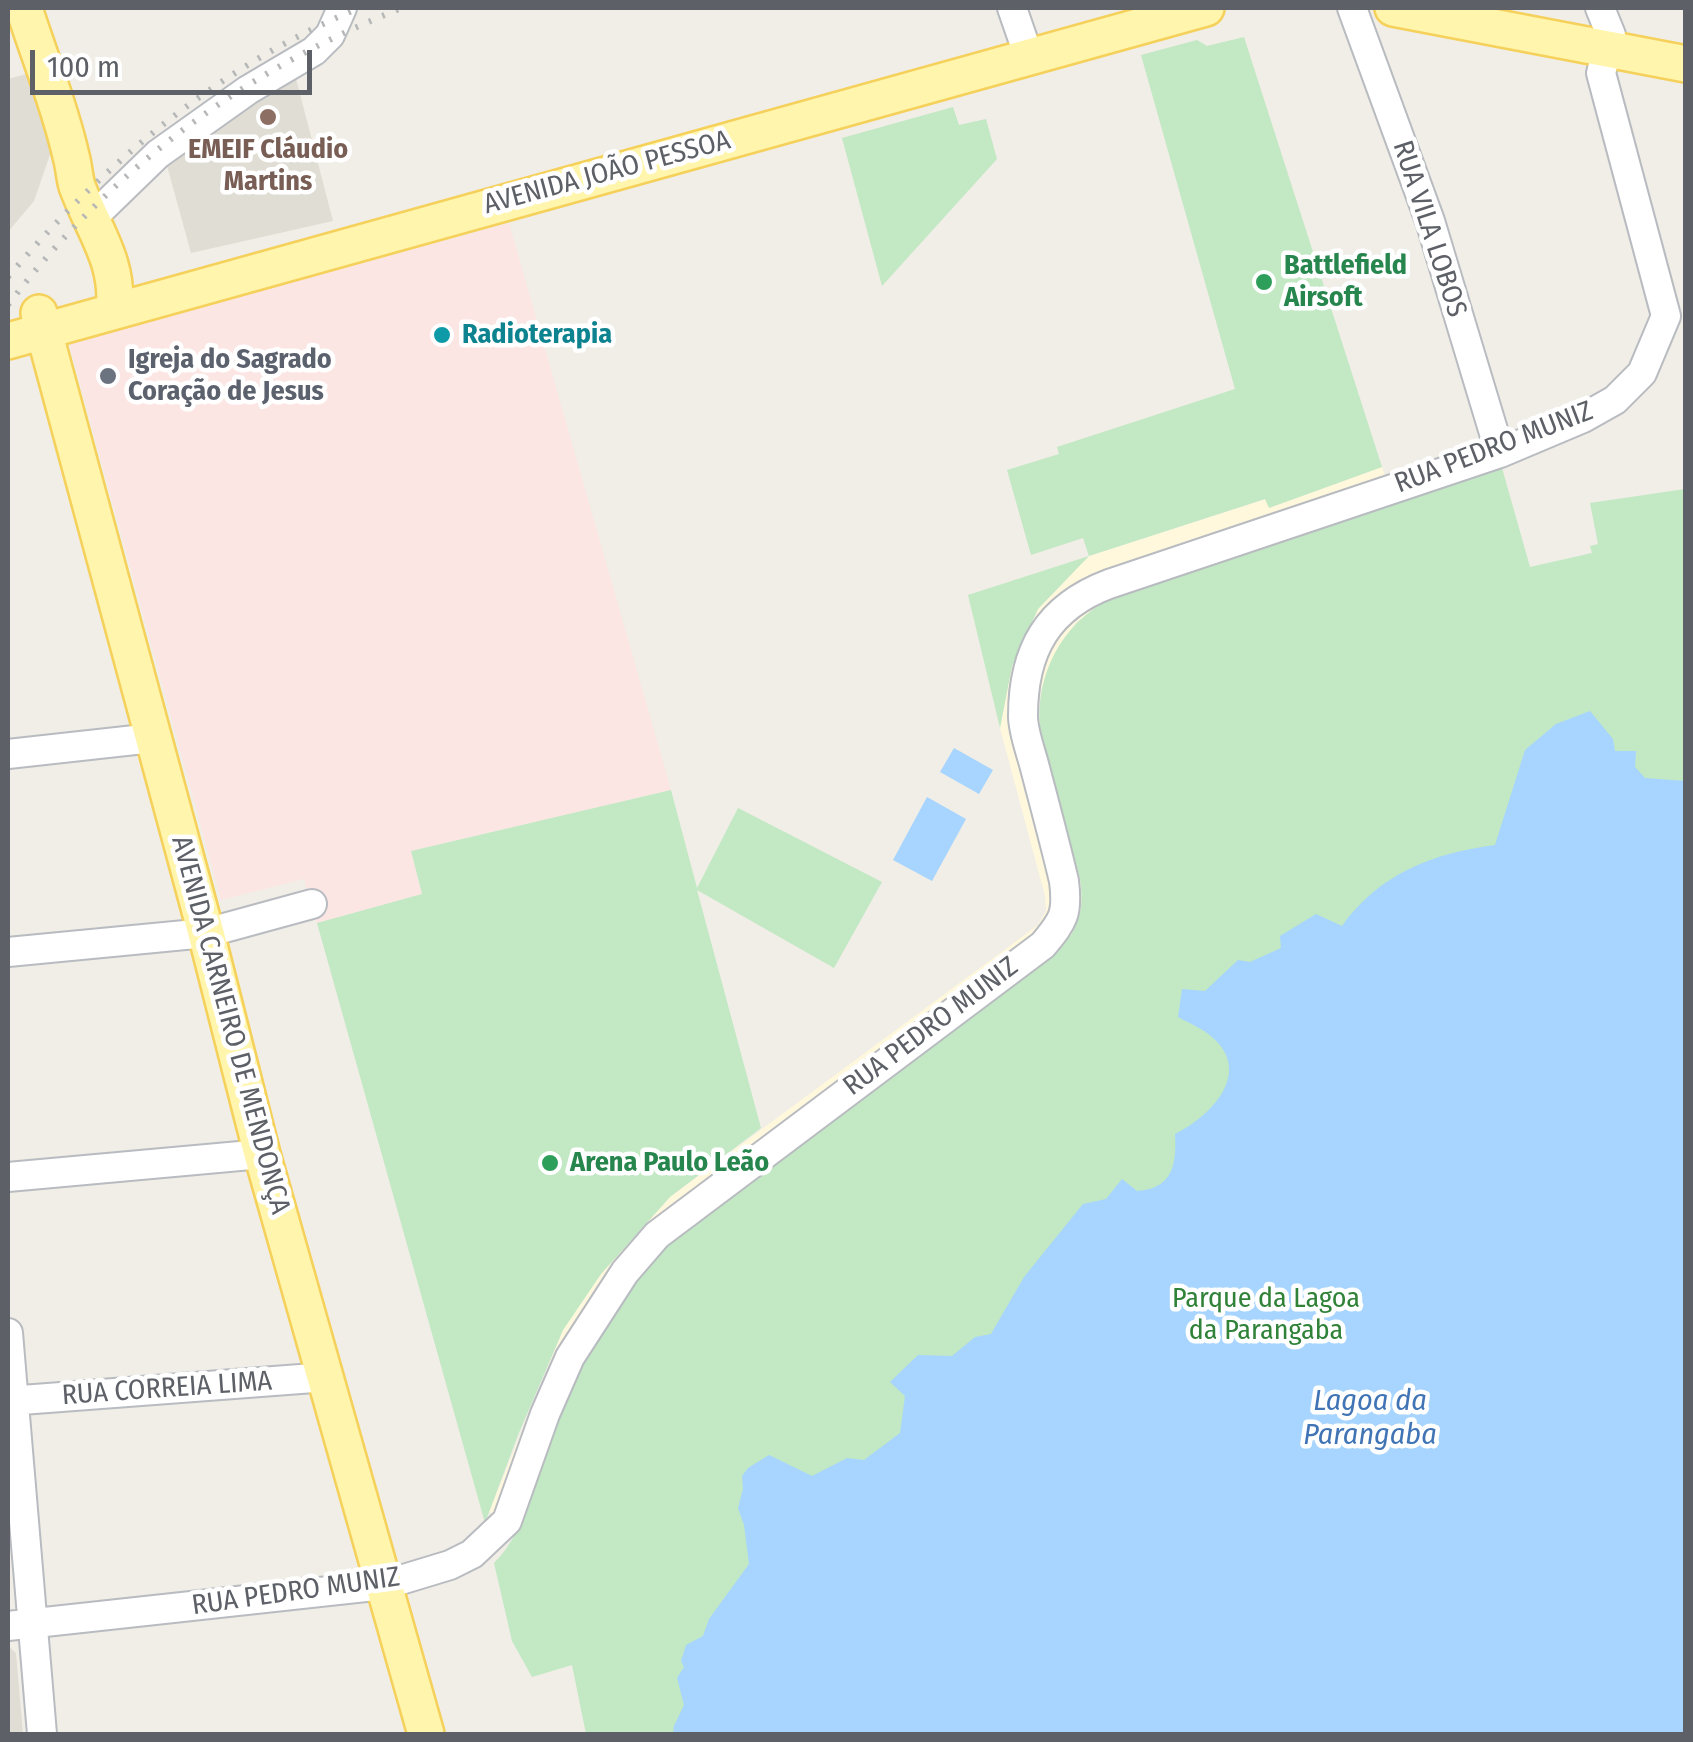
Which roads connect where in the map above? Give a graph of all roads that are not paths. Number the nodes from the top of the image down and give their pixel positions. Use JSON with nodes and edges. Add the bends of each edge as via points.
{"nodes":[{"id":1,"x":24,"y":8,"type":"edge"},
{"id":2,"x":342,"y":8,"type":"edge"},
{"id":3,"x":1135,"y":8,"type":"edge"},
{"id":4,"x":1206,"y":8,"type":"edge"},
{"id":5,"x":1352,"y":8,"type":"edge"},
{"id":6,"x":1392,"y":8,"type":"edge"},
{"id":7,"x":1600,"y":8,"type":"edge"},
{"id":8,"x":1022,"y":35,"type":"edge"},
{"id":9,"x":1607,"y":51,"type":"junction"},
{"id":10,"x":1686,"y":64,"type":"edge"},
{"id":11,"x":92,"y":218,"type":"junction"},
{"id":12,"x":115,"y":301,"type":"junction"},
{"id":13,"x":1676,"y":311,"type":"edge"},
{"id":14,"x":30,"y":322,"type":"edge"},
{"id":15,"x":8,"y":340,"type":"edge"},
{"id":16,"x":1500,"y":453,"type":"junction"},
{"id":17,"x":153,"y":738,"type":"junction"},
{"id":18,"x":8,"y":754,"type":"edge"},
{"id":19,"x":312,"y":904,"type":"dead end"},
{"id":20,"x":206,"y":933,"type":"junction"},
{"id":21,"x":8,"y":952,"type":"edge"},
{"id":22,"x":262,"y":1154,"type":"junction"},
{"id":23,"x":8,"y":1176,"type":"edge"},
{"id":24,"x":8,"y":1333,"type":"edge"},
{"id":25,"x":327,"y":1377,"type":"junction"},
{"id":26,"x":10,"y":1400,"type":"edge"},
{"id":27,"x":384,"y":1585,"type":"junction"},
{"id":28,"x":20,"y":1625,"type":"edge"},
{"id":29,"x":42,"y":1734,"type":"edge"},
{"id":30,"x":426,"y":1734,"type":"edge"}],
"edges":[{"from":1,"to":11,"type":"main road"},
{"from":2,"to":11,"type":"street","via":[[314,52],[158,154]]},
{"from":3,"to":8,"type":"main road","name":"AVENIDA JOÃO PESSOA"},
{"from":4,"to":8,"type":"main road","name":"AVENIDA JOÃO PESSOA"},
{"from":5,"to":16,"type":"street","name":"RUA VILA LOBOS","via":[[1430,221]]},
{"from":6,"to":9,"type":"main road"},
{"from":7,"to":9,"type":"street","via":[[1610,35]]},
{"from":8,"to":12,"type":"main road","name":"AVENIDA JOÃO PESSOA"},
{"from":9,"to":10,"type":"main road"},
{"from":9,"to":13,"type":"street","via":[[1602,73]]},
{"from":11,"to":12,"type":"main road","via":[[106,248]]},
{"from":12,"to":14,"type":"main road","name":"AVENIDA JOÃO PESSOA"},
{"from":13,"to":16,"type":"street","name":"RUA PEDRO MUNIZ","via":[[1642,373],[1615,400]]},
{"from":14,"to":15,"type":"main road","name":"AVENIDA JOÃO PESSOA"},
{"from":14,"to":17,"type":"main road","name":"AVENIDA CARNEIRO DE MENDONÇA"},
{"from":16,"to":27,"type":"street","name":"RUA PEDRO MUNIZ","via":[[1109,584],[1062,609],[1033,652],[1022,719],[1064,881],[1067,907],[1060,925],[1043,945],[657,1235],[570,1357],[507,1521],[472,1554]]},
{"from":17,"to":18,"type":"street"},
{"from":17,"to":20,"type":"main road","name":"AVENIDA CARNEIRO DE MENDONÇA"},
{"from":19,"to":20,"type":"street"},
{"from":20,"to":21,"type":"street"},
{"from":20,"to":22,"type":"main road","name":"AVENIDA CARNEIRO DE MENDONÇA"},
{"from":22,"to":23,"type":"street"},
{"from":22,"to":25,"type":"main road","name":"AVENIDA CARNEIRO DE MENDONÇA"},
{"from":24,"to":26,"type":"street"},
{"from":25,"to":26,"type":"street","name":"RUA CORREIA LIMA"},
{"from":25,"to":27,"type":"main road","name":"AVENIDA CARNEIRO DE MENDONÇA"},
{"from":26,"to":28,"type":"street"},
{"from":27,"to":28,"type":"street","name":"RUA PEDRO MUNIZ"},
{"from":27,"to":30,"type":"main road","name":"AVENIDA CARNEIRO DE MENDONÇA"},
{"from":28,"to":29,"type":"street"}]}
